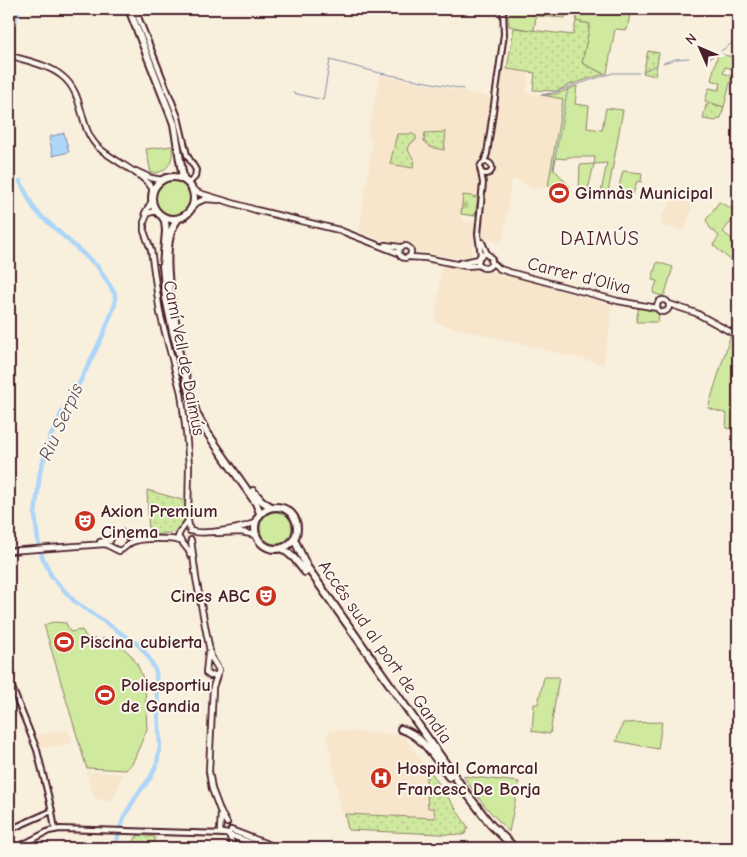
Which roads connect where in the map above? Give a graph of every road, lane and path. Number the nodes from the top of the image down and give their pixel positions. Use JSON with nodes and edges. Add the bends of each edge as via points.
{"nodes":[{"id":1,"x":129,"y":9,"type":"edge"},
{"id":2,"x":135,"y":9,"type":"edge"},
{"id":3,"x":502,"y":9,"type":"edge"},
{"id":4,"x":9,"y":55,"type":"edge"},
{"id":5,"x":487,"y":154,"type":"junction"},
{"id":6,"x":178,"y":155,"type":"junction"},
{"id":7,"x":484,"y":162,"type":"junction"},
{"id":8,"x":490,"y":164,"type":"junction"},
{"id":9,"x":126,"y":166,"type":"junction"},
{"id":10,"x":481,"y":172,"type":"junction"},
{"id":11,"x":487,"y":174,"type":"junction"},
{"id":12,"x":170,"y":176,"type":"junction"},
{"id":13,"x":183,"y":178,"type":"junction"},
{"id":14,"x":162,"y":180,"type":"junction"},
{"id":15,"x":483,"y":183,"type":"junction"},
{"id":16,"x":191,"y":186,"type":"junction"},
{"id":17,"x":153,"y":191,"type":"junction"},
{"id":18,"x":152,"y":201,"type":"junction"},
{"id":19,"x":228,"y":202,"type":"junction"},
{"id":20,"x":194,"y":204,"type":"junction"},
{"id":21,"x":156,"y":211,"type":"junction"},
{"id":22,"x":162,"y":216,"type":"junction"},
{"id":23,"x":179,"y":218,"type":"junction"},
{"id":24,"x":478,"y":229,"type":"junction"},
{"id":25,"x":144,"y":231,"type":"junction"},
{"id":26,"x":355,"y":235,"type":"junction"},
{"id":27,"x":400,"y":248,"type":"junction"},
{"id":28,"x":398,"y":253,"type":"junction"},
{"id":29,"x":410,"y":254,"type":"junction"},
{"id":30,"x":488,"y":256,"type":"junction"},
{"id":31,"x":480,"y":258,"type":"junction"},
{"id":32,"x":491,"y":262,"type":"junction"},
{"id":33,"x":458,"y":263,"type":"junction"},
{"id":34,"x":480,"y":266,"type":"junction"},
{"id":35,"x":487,"y":268,"type":"junction"},
{"id":36,"x":509,"y":272,"type":"junction"},
{"id":37,"x":658,"y":302,"type":"junction"},
{"id":38,"x":642,"y":304,"type":"junction"},
{"id":39,"x":669,"y":304,"type":"junction"},
{"id":40,"x":657,"y":308,"type":"junction"},
{"id":41,"x":685,"y":309,"type":"junction"},
{"id":42,"x":669,"y":310,"type":"junction"},
{"id":43,"x":738,"y":336,"type":"edge"},
{"id":44,"x":271,"y":507,"type":"junction"},
{"id":45,"x":260,"y":513,"type":"junction"},
{"id":46,"x":188,"y":521,"type":"junction"},
{"id":47,"x":256,"y":521,"type":"junction"},
{"id":48,"x":180,"y":531,"type":"junction"},
{"id":49,"x":190,"y":531,"type":"junction"},
{"id":50,"x":256,"y":535,"type":"junction"},
{"id":51,"x":127,"y":537,"type":"junction"},
{"id":52,"x":191,"y":539,"type":"junction"},
{"id":53,"x":294,"y":539,"type":"junction"},
{"id":54,"x":110,"y":540,"type":"junction"},
{"id":55,"x":181,"y":541,"type":"junction"},
{"id":56,"x":128,"y":545,"type":"junction"},
{"id":57,"x":55,"y":547,"type":"junction"},
{"id":58,"x":112,"y":547,"type":"junction"},
{"id":59,"x":282,"y":548,"type":"junction"},
{"id":60,"x":9,"y":551,"type":"edge"},
{"id":61,"x":214,"y":663,"type":"junction"},
{"id":62,"x":207,"y":665,"type":"junction"},
{"id":63,"x":216,"y":675,"type":"junction"},
{"id":64,"x":210,"y":676,"type":"junction"},
{"id":65,"x":9,"y":680,"type":"edge"},
{"id":66,"x":213,"y":687,"type":"junction"},
{"id":67,"x":401,"y":729,"type":"dead end"},
{"id":68,"x":449,"y":777,"type":"junction"},
{"id":69,"x":52,"y":811,"type":"junction"},
{"id":70,"x":221,"y":813,"type":"junction"},
{"id":71,"x":54,"y":819,"type":"junction"},
{"id":72,"x":228,"y":823,"type":"junction"},
{"id":73,"x":220,"y":827,"type":"junction"},
{"id":74,"x":57,"y":828,"type":"junction"},
{"id":75,"x":9,"y":830,"type":"edge"},
{"id":76,"x":49,"y":832,"type":"junction"},
{"id":77,"x":228,"y":833,"type":"junction"},
{"id":78,"x":210,"y":834,"type":"junction"},
{"id":79,"x":16,"y":848,"type":"edge"},
{"id":80,"x":234,"y":848,"type":"edge"},
{"id":81,"x":265,"y":848,"type":"edge"},
{"id":82,"x":278,"y":848,"type":"edge"},
{"id":83,"x":509,"y":848,"type":"edge"},
{"id":84,"x":515,"y":848,"type":"edge"}],
"edges":[{"from":1,"to":6,"type":"highway","via":[[170,113]]},
{"from":2,"to":16,"type":"street","via":[[178,117],[187,156],[196,170]]},
{"from":3,"to":5,"type":"street","via":[[504,34]]},
{"from":4,"to":9,"type":"main road","via":[[51,69],[70,84],[79,99],[85,124],[94,142]]},
{"from":5,"to":7,"type":"street"},
{"from":5,"to":8,"type":"street"},
{"from":6,"to":12,"type":"highway","via":[[176,169]]},
{"from":6,"to":13,"type":"highway"},
{"from":7,"to":8,"type":"street"},
{"from":7,"to":10,"type":"street","via":[[480,166]]},
{"from":8,"to":11,"type":"street","via":[[492,169]]},
{"from":9,"to":14,"type":"main road"},
{"from":9,"to":17,"type":"main road","via":[[149,182]]},
{"from":10,"to":11,"type":"street"},
{"from":10,"to":15,"type":"street"},
{"from":11,"to":15,"type":"street"},
{"from":12,"to":13,"type":"highway"},
{"from":12,"to":14,"type":"highway"},
{"from":13,"to":16,"type":"highway"},
{"from":14,"to":17,"type":"highway"},
{"from":15,"to":24,"type":"street"},
{"from":16,"to":19,"type":"main road","via":[[196,192]]},
{"from":16,"to":20,"type":"highway"},
{"from":17,"to":18,"type":"highway"},
{"from":18,"to":21,"type":"highway"},
{"from":18,"to":25,"type":"main road","via":[[142,218]]},
{"from":19,"to":20,"type":"main road","via":[[205,199]]},
{"from":19,"to":26,"type":"main road"},
{"from":20,"to":23,"type":"highway","name":"Accés sud al port de Gandia"},
{"from":21,"to":22,"type":"highway"},
{"from":21,"to":25,"type":"main road","via":[[148,213]]},
{"from":22,"to":23,"type":"highway"},
{"from":22,"to":45,"type":"highway","via":[[166,231],[163,266],[166,298],[192,400],[203,426],[256,502]]},
{"from":23,"to":44,"type":"highway","name":"Accés sud al port de Gandia","via":[[172,230],[169,246],[169,288],[195,398],[203,419],[222,448],[256,495]]},
{"from":24,"to":30,"type":"street"},
{"from":24,"to":31,"type":"street"},
{"from":25,"to":46,"type":"main road","name":"Camí Vell de Daimús","via":[[151,250],[160,313],[181,393],[189,452]]},
{"from":26,"to":27,"type":"main road"},
{"from":26,"to":28,"type":"main road"},
{"from":27,"to":28,"type":"main road"},
{"from":27,"to":29,"type":"main road","via":[[407,246]]},
{"from":28,"to":29,"type":"main road","via":[[402,258]]},
{"from":29,"to":33,"type":"main road"},
{"from":30,"to":31,"type":"main road"},
{"from":30,"to":32,"type":"main road"},
{"from":31,"to":33,"type":"main road"},
{"from":31,"to":34,"type":"main road"},
{"from":32,"to":35,"type":"main road"},
{"from":32,"to":36,"type":"main road","name":"Carrer d'Oliva"},
{"from":33,"to":34,"type":"main road"},
{"from":34,"to":35,"type":"main road"},
{"from":35,"to":36,"type":"main road","name":"Carrer d'Oliva"},
{"from":36,"to":38,"type":"main road","name":"Carrer d'Oliva","via":[[618,302]]},
{"from":37,"to":38,"type":"main road","name":"Carrer d'Oliva"},
{"from":37,"to":39,"type":"main road","via":[[664,300]]},
{"from":37,"to":40,"type":"main road"},
{"from":38,"to":40,"type":"main road","name":"Carrer d'Oliva"},
{"from":39,"to":41,"type":"main road"},
{"from":39,"to":42,"type":"main road"},
{"from":40,"to":42,"type":"main road","via":[[662,312]]},
{"from":41,"to":42,"type":"main road"},
{"from":41,"to":43,"type":"main road"},
{"from":44,"to":45,"type":"highway"},
{"from":44,"to":53,"type":"highway","name":"Accés sud al port de Gandia","via":[[280,507],[293,515],[297,525]]},
{"from":45,"to":47,"type":"highway"},
{"from":46,"to":48,"type":"main road"},
{"from":46,"to":49,"type":"main road","name":"Camí Vell de Daimús"},
{"from":47,"to":49,"type":"main road","via":[[238,528],[199,533]]},
{"from":47,"to":50,"type":"highway"},
{"from":48,"to":49,"type":"main road"},
{"from":48,"to":51,"type":"main road","via":[[172,536]]},
{"from":48,"to":55,"type":"main road"},
{"from":49,"to":52,"type":"main road"},
{"from":50,"to":52,"type":"main road","via":[[233,532],[199,535]]},
{"from":50,"to":59,"type":"highway","name":"Accés sud al port de Gandia","via":[[267,548]]},
{"from":51,"to":54,"type":"main road","via":[[118,533]]},
{"from":51,"to":56,"type":"main road"},
{"from":52,"to":55,"type":"main road","via":[[187,543]]},
{"from":52,"to":61,"type":"main road","via":[[198,593]]},
{"from":53,"to":59,"type":"highway"},
{"from":53,"to":84,"type":"highway","name":"Accés sud al port de Gandia","via":[[307,567],[465,792],[491,825]]},
{"from":54,"to":57,"type":"main road"},
{"from":54,"to":58,"type":"main road"},
{"from":55,"to":56,"type":"main road","via":[[172,538],[135,541]]},
{"from":55,"to":62,"type":"main road","via":[[190,551]]},
{"from":56,"to":58,"type":"main road","via":[[117,551]]},
{"from":57,"to":58,"type":"main road","via":[[105,544]]},
{"from":57,"to":60,"type":"main road"},
{"from":59,"to":68,"type":"highway","name":"Accés sud al port de Gandia","via":[[302,567]]},
{"from":61,"to":62,"type":"main road"},
{"from":61,"to":63,"type":"main road","via":[[218,668]]},
{"from":62,"to":64,"type":"main road","via":[[205,671]]},
{"from":63,"to":64,"type":"main road"},
{"from":63,"to":66,"type":"main road"},
{"from":64,"to":66,"type":"main road"},
{"from":65,"to":69,"type":"street","via":[[37,750]]},
{"from":66,"to":70,"type":"main road","via":[[209,771]]},
{"from":67,"to":68,"type":"highway","via":[[419,738]]},
{"from":68,"to":83,"type":"highway","name":"Accés sud al port de Gandia","via":[[484,823]]},
{"from":69,"to":71,"type":"street"},
{"from":69,"to":75,"type":"street"},
{"from":70,"to":72,"type":"main road"},
{"from":70,"to":73,"type":"main road"},
{"from":71,"to":74,"type":"street"},
{"from":71,"to":76,"type":"street"},
{"from":72,"to":73,"type":"main road"},
{"from":72,"to":77,"type":"main road","via":[[231,826]]},
{"from":73,"to":77,"type":"main road","via":[[222,834]]},
{"from":73,"to":78,"type":"street"},
{"from":74,"to":76,"type":"street"},
{"from":74,"to":78,"type":"street"},
{"from":76,"to":79,"type":"street"},
{"from":77,"to":78,"type":"street"},
{"from":77,"to":80,"type":"street"},
{"from":77,"to":81,"type":"main road"},
{"from":77,"to":82,"type":"main road"}]}
